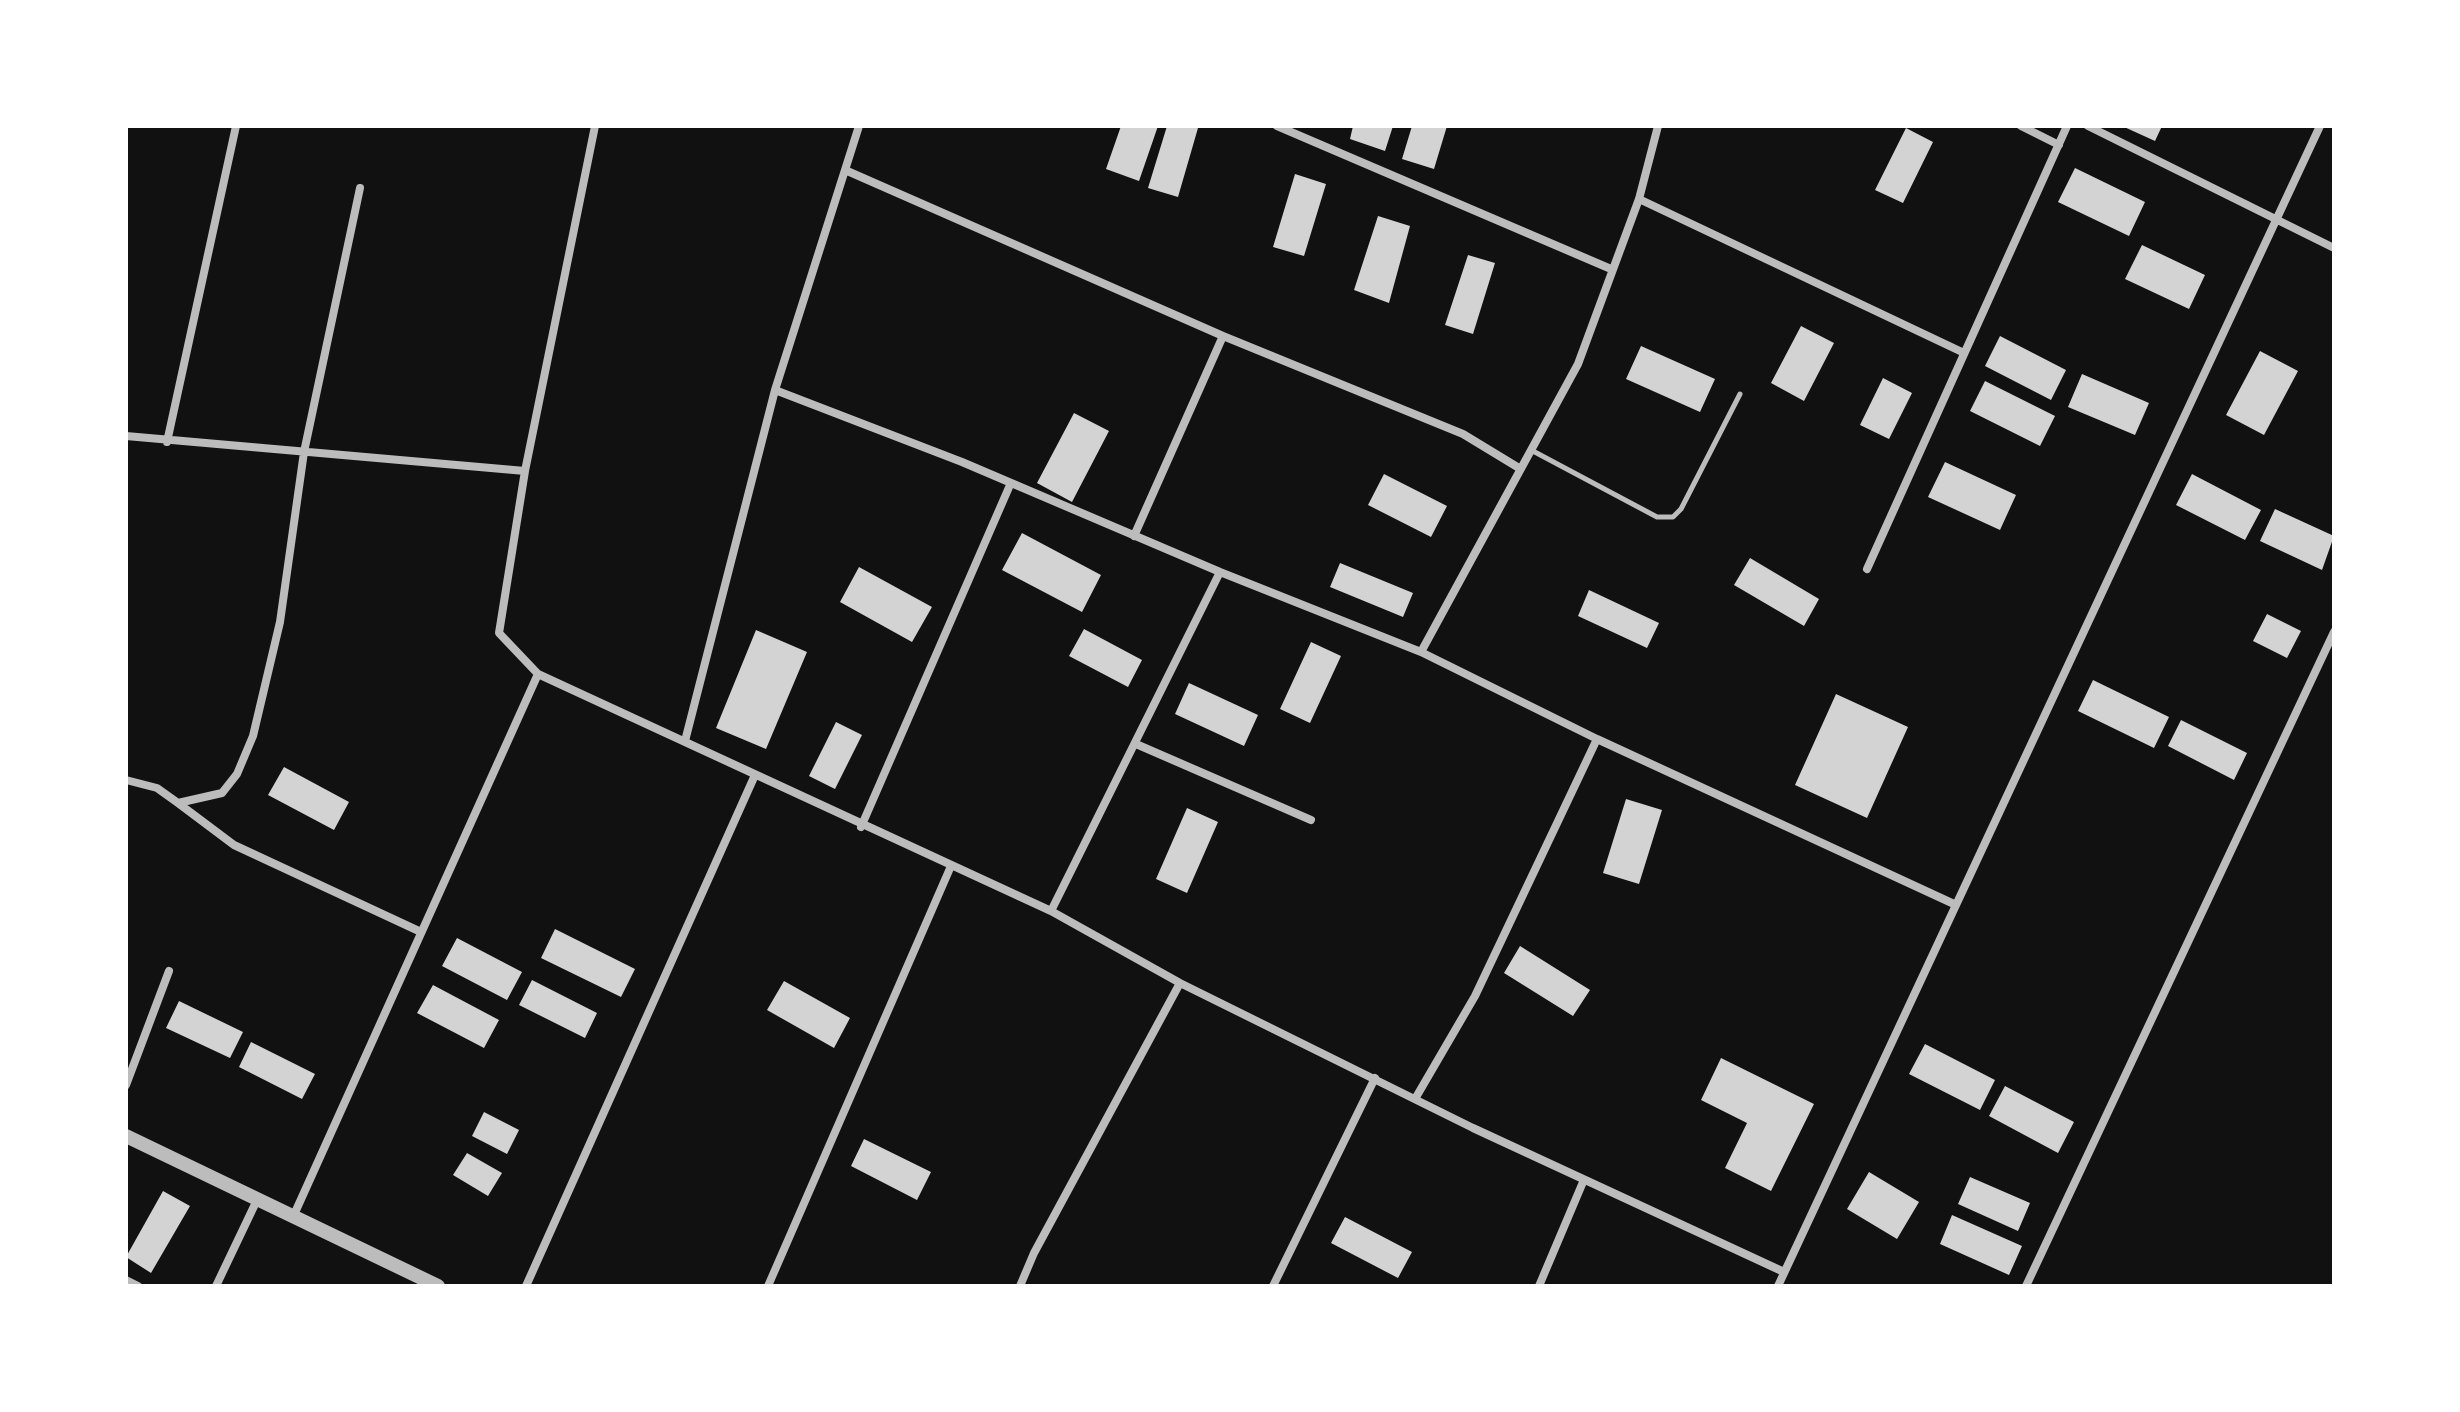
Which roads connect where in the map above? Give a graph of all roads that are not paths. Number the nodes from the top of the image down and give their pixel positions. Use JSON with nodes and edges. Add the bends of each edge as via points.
{"nodes":[{"id":1,"x":236,"y":126,"type":"edge"},
{"id":2,"x":595,"y":126,"type":"edge"},
{"id":3,"x":859,"y":126,"type":"edge"},
{"id":4,"x":1277,"y":126,"type":"edge"},
{"id":5,"x":1658,"y":126,"type":"edge"},
{"id":6,"x":2021,"y":126,"type":"edge"},
{"id":7,"x":2067,"y":126,"type":"edge"},
{"id":8,"x":2088,"y":126,"type":"edge"},
{"id":9,"x":2320,"y":126,"type":"edge"},
{"id":10,"x":2059,"y":145,"type":"junction"},
{"id":11,"x":845,"y":170,"type":"junction"},
{"id":12,"x":360,"y":188,"type":"dead end"},
{"id":13,"x":1639,"y":199,"type":"junction"},
{"id":14,"x":2274,"y":221,"type":"junction"},
{"id":15,"x":2334,"y":248,"type":"edge"},
{"id":16,"x":1611,"y":269,"type":"junction"},
{"id":17,"x":1223,"y":336,"type":"junction"},
{"id":18,"x":1962,"y":352,"type":"junction"},
{"id":19,"x":775,"y":390,"type":"junction"},
{"id":20,"x":1740,"y":394,"type":"dead end"},
{"id":21,"x":126,"y":436,"type":"edge"},
{"id":22,"x":167,"y":442,"type":"junction"},
{"id":23,"x":1531,"y":450,"type":"junction"},
{"id":24,"x":304,"y":452,"type":"junction"},
{"id":25,"x":1519,"y":468,"type":"junction"},
{"id":26,"x":525,"y":471,"type":"junction"},
{"id":27,"x":1010,"y":485,"type":"junction"},
{"id":28,"x":1134,"y":536,"type":"junction"},
{"id":29,"x":1867,"y":569,"type":"dead end"},
{"id":30,"x":1220,"y":572,"type":"junction"},
{"id":31,"x":2334,"y":632,"type":"edge"},
{"id":32,"x":1421,"y":652,"type":"junction"},
{"id":33,"x":538,"y":674,"type":"junction"},
{"id":34,"x":1597,"y":739,"type":"junction"},
{"id":35,"x":685,"y":741,"type":"junction"},
{"id":36,"x":1136,"y":744,"type":"junction"},
{"id":37,"x":755,"y":775,"type":"junction"},
{"id":38,"x":126,"y":780,"type":"edge"},
{"id":39,"x":178,"y":803,"type":"junction"},
{"id":40,"x":1311,"y":820,"type":"dead end"},
{"id":41,"x":861,"y":827,"type":"junction"},
{"id":42,"x":951,"y":866,"type":"junction"},
{"id":43,"x":1954,"y":904,"type":"junction"},
{"id":44,"x":1051,"y":911,"type":"junction"},
{"id":45,"x":421,"y":932,"type":"junction"},
{"id":46,"x":169,"y":971,"type":"dead end"},
{"id":47,"x":1180,"y":983,"type":"junction"},
{"id":48,"x":1375,"y":1078,"type":"junction"},
{"id":49,"x":126,"y":1085,"type":"edge"},
{"id":50,"x":1415,"y":1099,"type":"junction"},
{"id":51,"x":126,"y":1136,"type":"edge"},
{"id":52,"x":1583,"y":1182,"type":"junction"},
{"id":53,"x":257,"y":1200,"type":"junction"},
{"id":54,"x":293,"y":1218,"type":"junction"},
{"id":55,"x":1784,"y":1272,"type":"junction"},
{"id":56,"x":126,"y":1280,"type":"edge"},
{"id":57,"x":138,"y":1286,"type":"edge"},
{"id":58,"x":216,"y":1286,"type":"edge"},
{"id":59,"x":438,"y":1286,"type":"edge"},
{"id":60,"x":526,"y":1286,"type":"edge"},
{"id":61,"x":768,"y":1286,"type":"edge"},
{"id":62,"x":1020,"y":1286,"type":"edge"},
{"id":63,"x":1273,"y":1286,"type":"edge"},
{"id":64,"x":1539,"y":1286,"type":"edge"},
{"id":65,"x":1778,"y":1286,"type":"edge"},
{"id":66,"x":2026,"y":1286,"type":"edge"}],
"edges":[{"from":1,"to":22,"type":"street"},
{"from":2,"to":26,"type":"street"},
{"from":3,"to":11,"type":"street"},
{"from":4,"to":16,"type":"street"},
{"from":5,"to":13,"type":"street"},
{"from":6,"to":10,"type":"street"},
{"from":7,"to":10,"type":"street"},
{"from":8,"to":14,"type":"street"},
{"from":9,"to":14,"type":"street"},
{"from":10,"to":18,"type":"street"},
{"from":11,"to":17,"type":"street"},
{"from":11,"to":19,"type":"street"},
{"from":12,"to":24,"type":"street"},
{"from":13,"to":16,"type":"street"},
{"from":13,"to":18,"type":"street"},
{"from":14,"to":15,"type":"street"},
{"from":14,"to":43,"type":"street"},
{"from":16,"to":23,"type":"street","via":[[1578,364]]},
{"from":17,"to":25,"type":"street","via":[[1463,434]]},
{"from":17,"to":28,"type":"street"},
{"from":18,"to":29,"type":"street"},
{"from":19,"to":27,"type":"street"},
{"from":19,"to":35,"type":"street"},
{"from":20,"to":23,"type":"lane","via":[[1673,517],[1657,517]]},
{"from":21,"to":22,"type":"street"},
{"from":22,"to":24,"type":"street"},
{"from":23,"to":25,"type":"street"},
{"from":24,"to":26,"type":"street"},
{"from":24,"to":39,"type":"street","via":[[280,622],[253,736],[237,774],[222,793]]},
{"from":25,"to":32,"type":"street"},
{"from":26,"to":33,"type":"street","via":[[499,633]]},
{"from":27,"to":28,"type":"street"},
{"from":27,"to":41,"type":"street"},
{"from":28,"to":30,"type":"street"},
{"from":30,"to":32,"type":"street"},
{"from":30,"to":36,"type":"street"},
{"from":31,"to":66,"type":"street"},
{"from":32,"to":34,"type":"street"},
{"from":33,"to":35,"type":"street"},
{"from":33,"to":45,"type":"street"},
{"from":34,"to":43,"type":"street"},
{"from":34,"to":50,"type":"street","via":[[1475,996]]},
{"from":35,"to":37,"type":"street"},
{"from":36,"to":40,"type":"street"},
{"from":36,"to":44,"type":"street"},
{"from":37,"to":41,"type":"street"},
{"from":37,"to":60,"type":"street"},
{"from":38,"to":39,"type":"street","via":[[157,788]]},
{"from":39,"to":45,"type":"street","via":[[234,845]]},
{"from":41,"to":42,"type":"street"},
{"from":42,"to":44,"type":"street"},
{"from":42,"to":61,"type":"street"},
{"from":43,"to":55,"type":"street"},
{"from":44,"to":47,"type":"street"},
{"from":45,"to":54,"type":"street"},
{"from":46,"to":49,"type":"street"},
{"from":47,"to":48,"type":"street"},
{"from":47,"to":62,"type":"street"},
{"from":48,"to":50,"type":"street"},
{"from":48,"to":63,"type":"street"},
{"from":50,"to":52,"type":"street"},
{"from":51,"to":53,"type":"street"},
{"from":52,"to":55,"type":"street"},
{"from":52,"to":64,"type":"street"},
{"from":53,"to":54,"type":"street"},
{"from":53,"to":58,"type":"street"},
{"from":54,"to":59,"type":"street"},
{"from":55,"to":65,"type":"street"},
{"from":56,"to":57,"type":"street"}]}
